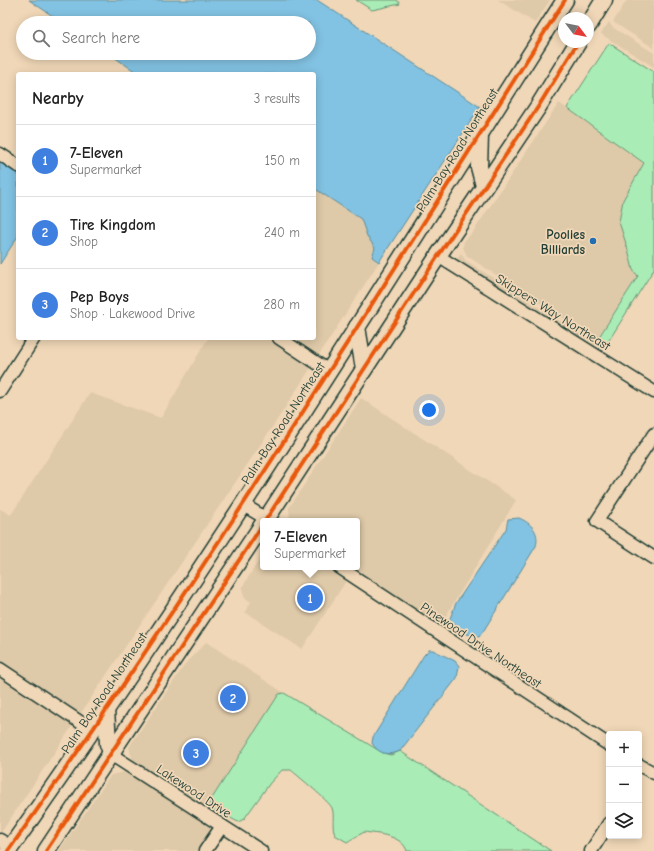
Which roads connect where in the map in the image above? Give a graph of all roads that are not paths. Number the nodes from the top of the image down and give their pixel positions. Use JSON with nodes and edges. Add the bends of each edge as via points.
{"nodes":[{"id":1,"x":565,"y":0,"type":"edge"},
{"id":2,"x":604,"y":0,"type":"edge"},
{"id":3,"x":594,"y":16,"type":"edge"},
{"id":4,"x":574,"y":48,"type":"edge"},
{"id":5,"x":480,"y":135,"type":"junction"},
{"id":6,"x":0,"y":154,"type":"edge"},
{"id":7,"x":16,"y":165,"type":"edge"},
{"id":8,"x":484,"y":186,"type":"junction"},
{"id":9,"x":438,"y":256,"type":"junction"},
{"id":10,"x":357,"y":327,"type":"junction"},
{"id":11,"x":33,"y":340,"type":"edge"},
{"id":12,"x":282,"y":340,"type":"edge"},
{"id":13,"x":364,"y":369,"type":"junction"},
{"id":14,"x":329,"y":371,"type":"junction"},
{"id":15,"x":0,"y":391,"type":"edge"},
{"id":16,"x":654,"y":392,"type":"edge"},
{"id":17,"x":654,"y":434,"type":"edge"},
{"id":18,"x":242,"y":504,"type":"junction"},
{"id":19,"x":262,"y":518,"type":"edge"},
{"id":20,"x":268,"y":518,"type":"edge"},
{"id":21,"x":260,"y":530,"type":"edge"},
{"id":22,"x":654,"y":558,"type":"edge"},
{"id":23,"x":344,"y":570,"type":"edge"},
{"id":24,"x":0,"y":669,"type":"edge"},
{"id":25,"x":106,"y":709,"type":"junction"},
{"id":26,"x":92,"y":730,"type":"junction"},
{"id":27,"x":606,"y":743,"type":"edge"},
{"id":28,"x":112,"y":755,"type":"junction"},
{"id":29,"x":102,"y":769,"type":"junction"},
{"id":30,"x":222,"y":826,"type":"junction"},
{"id":31,"x":606,"y":828,"type":"edge"},
{"id":32,"x":6,"y":846,"type":"edge"},
{"id":33,"x":46,"y":851,"type":"edge"},
{"id":34,"x":205,"y":851,"type":"edge"},
{"id":35,"x":261,"y":851,"type":"edge"},
{"id":36,"x":591,"y":851,"type":"edge"}],
"edges":[{"from":1,"to":5,"type":"main road","name":"Palm Bay Road Northeast"},
{"from":2,"to":3,"type":"main road"},
{"from":4,"to":8,"type":"main road","via":[[538,108]]},
{"from":5,"to":8,"type":"main road","via":[[479,167]]},
{"from":5,"to":10,"type":"main road","name":"Palm Bay Road Northeast"},
{"from":6,"to":7,"type":"street"},
{"from":8,"to":9,"type":"main road"},
{"from":9,"to":13,"type":"main road"},
{"from":9,"to":16,"type":"street","name":"Skippers Way Northeast"},
{"from":10,"to":13,"type":"main road"},
{"from":10,"to":14,"type":"main road","name":"Palm Bay Road Northeast"},
{"from":11,"to":15,"type":"street"},
{"from":12,"to":14,"type":"street"},
{"from":13,"to":20,"type":"main road"},
{"from":14,"to":18,"type":"main road","name":"Palm Bay Road Northeast"},
{"from":17,"to":22,"type":"street","via":[[597,521]]},
{"from":18,"to":19,"type":"street"},
{"from":18,"to":25,"type":"main road","name":"Palm Bay Road Northeast"},
{"from":21,"to":28,"type":"main road"},
{"from":23,"to":27,"type":"street","name":"Pinewood Drive Northeast"},
{"from":24,"to":26,"type":"street"},
{"from":25,"to":26,"type":"main road","name":"Palm Bay Road Northeast"},
{"from":25,"to":28,"type":"main road","via":[[108,744]]},
{"from":26,"to":29,"type":"main road","via":[[101,749]]},
{"from":26,"to":32,"type":"main road","name":"Palm Bay Road Northeast"},
{"from":28,"to":29,"type":"main road"},
{"from":28,"to":30,"type":"street","name":"Lakewood Drive"},
{"from":29,"to":33,"type":"main road"},
{"from":30,"to":34,"type":"street"},
{"from":30,"to":35,"type":"street","name":"Lakewood Drive"},
{"from":31,"to":36,"type":"street"}]}
